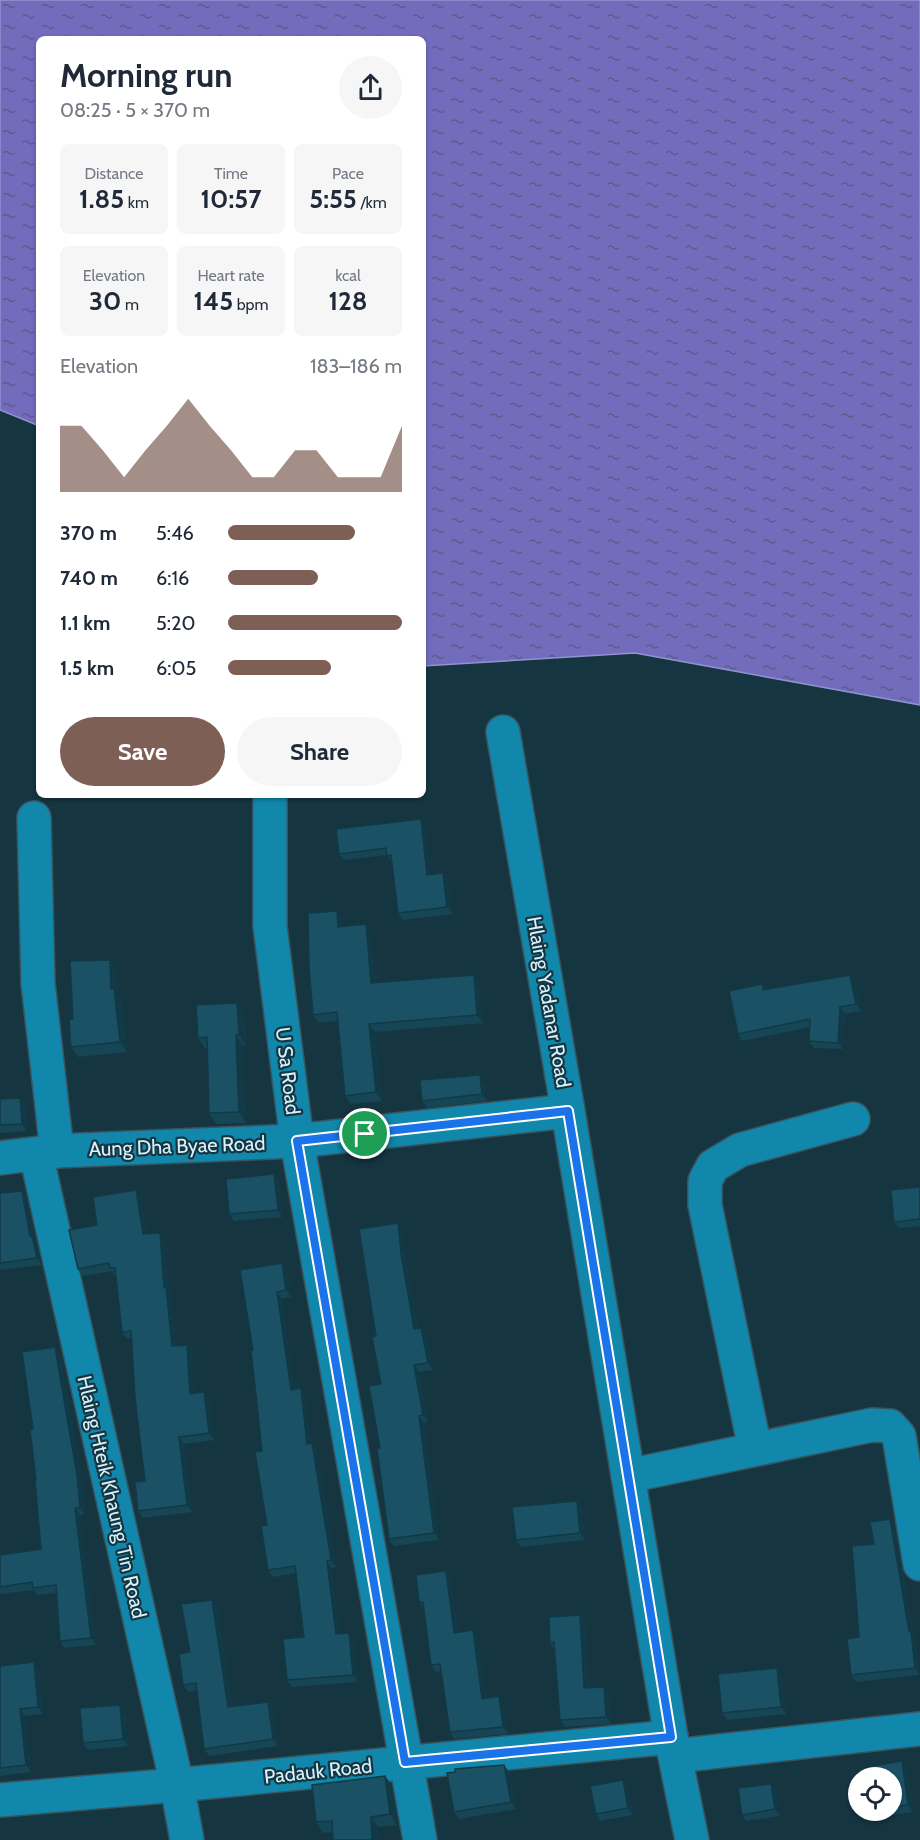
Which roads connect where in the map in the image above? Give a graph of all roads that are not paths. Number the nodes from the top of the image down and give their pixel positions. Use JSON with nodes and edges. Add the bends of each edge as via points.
{"nodes":[{"id":1,"x":503,"y":732,"type":"dead end"},
{"id":2,"x":270,"y":798,"type":"edge"},
{"id":3,"x":34,"y":818,"type":"dead end"},
{"id":4,"x":568,"y":1111,"type":"junction"},
{"id":5,"x":853,"y":1119,"type":"dead end"},
{"id":6,"x":297,"y":1141,"type":"junction"},
{"id":7,"x":46,"y":1153,"type":"junction"},
{"id":8,"x":0,"y":1158,"type":"edge"},
{"id":9,"x":911,"y":1448,"type":"edge"},
{"id":10,"x":755,"y":1449,"type":"junction"},
{"id":11,"x":628,"y":1476,"type":"junction"},
{"id":12,"x":920,"y":1564,"type":"edge"},
{"id":13,"x":920,"y":1729,"type":"edge"},
{"id":14,"x":673,"y":1747,"type":"junction"},
{"id":15,"x":405,"y":1762,"type":"junction"},
{"id":16,"x":177,"y":1785,"type":"junction"},
{"id":17,"x":0,"y":1800,"type":"edge"},
{"id":18,"x":187,"y":1840,"type":"edge"},
{"id":19,"x":420,"y":1840,"type":"edge"},
{"id":20,"x":692,"y":1840,"type":"edge"}],
"edges":[{"from":1,"to":4,"type":"street","name":"Hlaing Yadanar Road"},
{"from":2,"to":6,"type":"street","name":"U Sa Road","via":[[270,926]]},
{"from":3,"to":7,"type":"street","name":"Hlaing Hteik Khaung Tin Road"},
{"from":4,"to":6,"type":"street","name":"Aung Dha Byae Road"},
{"from":4,"to":11,"type":"street","name":"Hlaing Yadanar Road"},
{"from":5,"to":10,"type":"street","via":[[740,1150],[713,1166],[705,1181],[705,1205]]},
{"from":6,"to":7,"type":"street","name":"Aung Dha Byae Road"},
{"from":6,"to":15,"type":"street","name":"U Sa Road"},
{"from":7,"to":8,"type":"street","name":"Aung Dha Byae Road"},
{"from":7,"to":16,"type":"street","name":"Hlaing Hteik Khaung Tin Road"},
{"from":9,"to":10,"type":"street","via":[[890,1426],[872,1425]]},
{"from":9,"to":12,"type":"street"},
{"from":10,"to":11,"type":"street"},
{"from":11,"to":14,"type":"street","name":"Hlaing Yadanar Road"},
{"from":13,"to":14,"type":"street","name":"Padauk Road"},
{"from":14,"to":15,"type":"street","name":"Padauk Road"},
{"from":14,"to":20,"type":"street","name":"Hlaing Yadanar Road"},
{"from":15,"to":16,"type":"street","name":"Padauk Road"},
{"from":15,"to":19,"type":"street","name":"U Sa Road"},
{"from":16,"to":17,"type":"street","name":"Padauk Road"},
{"from":16,"to":18,"type":"street","name":"Hlaing Hteik Khaung Tin Road"}]}
